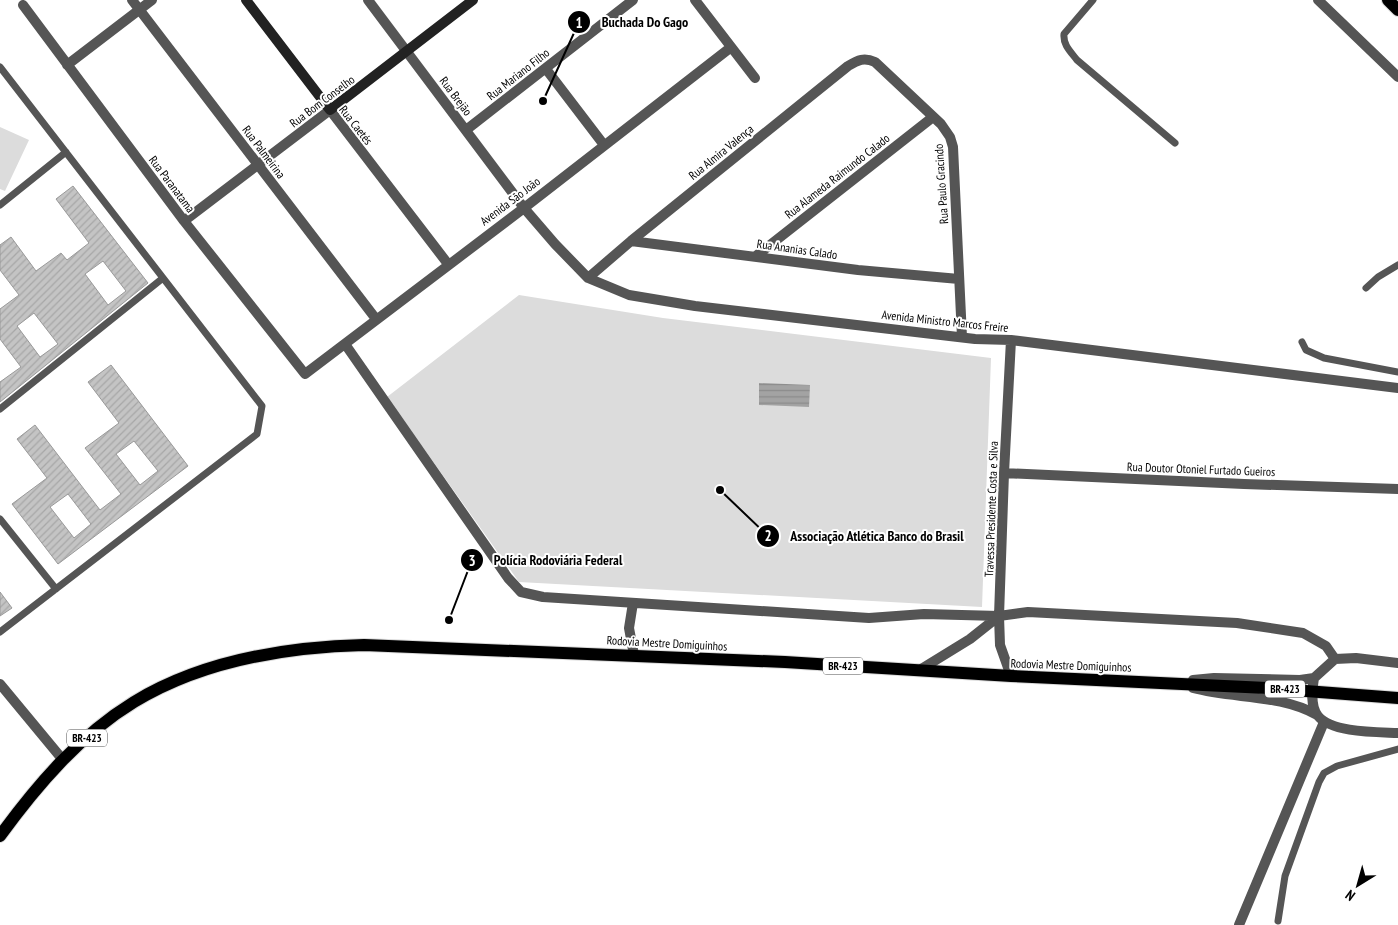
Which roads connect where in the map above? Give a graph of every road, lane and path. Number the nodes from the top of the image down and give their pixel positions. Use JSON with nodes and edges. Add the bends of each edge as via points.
{"nodes":[{"id":1,"x":132,"y":0,"type":"edge"},
{"id":2,"x":152,"y":0,"type":"edge"},
{"id":3,"x":246,"y":0,"type":"edge"},
{"id":4,"x":368,"y":0,"type":"edge"},
{"id":5,"x":473,"y":0,"type":"edge"},
{"id":6,"x":633,"y":0,"type":"edge"},
{"id":7,"x":695,"y":0,"type":"edge"},
{"id":8,"x":1092,"y":0,"type":"edge"},
{"id":9,"x":1318,"y":0,"type":"edge"},
{"id":10,"x":1388,"y":0,"type":"edge"},
{"id":11,"x":23,"y":5,"type":"dead end"},
{"id":12,"x":139,"y":9,"type":"junction"},
{"id":13,"x":1398,"y":10,"type":"edge"},
{"id":14,"x":730,"y":48,"type":"junction"},
{"id":15,"x":406,"y":52,"type":"junction"},
{"id":16,"x":875,"y":62,"type":"joint"},
{"id":17,"x":67,"y":65,"type":"junction"},
{"id":18,"x":0,"y":67,"type":"edge"},
{"id":19,"x":546,"y":69,"type":"junction"},
{"id":20,"x":1398,"y":77,"type":"edge"},
{"id":21,"x":755,"y":78,"type":"dead end"},
{"id":22,"x":330,"y":110,"type":"junction"},
{"id":23,"x":933,"y":117,"type":"junction"},
{"id":24,"x":466,"y":130,"type":"junction"},
{"id":25,"x":1175,"y":143,"type":"dead end"},
{"id":26,"x":604,"y":144,"type":"junction"},
{"id":27,"x":66,"y":152,"type":"junction"},
{"id":28,"x":259,"y":165,"type":"junction"},
{"id":29,"x":0,"y":205,"type":"edge"},
{"id":30,"x":524,"y":208,"type":"junction"},
{"id":31,"x":184,"y":221,"type":"junction"},
{"id":32,"x":631,"y":241,"type":"junction"},
{"id":33,"x":756,"y":256,"type":"junction"},
{"id":34,"x":448,"y":264,"type":"junction"},
{"id":35,"x":1398,"y":265,"type":"edge"},
{"id":36,"x":163,"y":278,"type":"junction"},
{"id":37,"x":588,"y":278,"type":"junction"},
{"id":38,"x":960,"y":279,"type":"junction"},
{"id":39,"x":1366,"y":288,"type":"dead end"},
{"id":40,"x":376,"y":319,"type":"junction"},
{"id":41,"x":962,"y":337,"type":"junction"},
{"id":42,"x":1011,"y":340,"type":"junction"},
{"id":43,"x":1302,"y":342,"type":"dead end"},
{"id":44,"x":345,"y":344,"type":"junction"},
{"id":45,"x":1398,"y":372,"type":"edge"},
{"id":46,"x":305,"y":374,"type":"joint"},
{"id":47,"x":1398,"y":388,"type":"edge"},
{"id":48,"x":0,"y":409,"type":"edge"},
{"id":49,"x":1004,"y":473,"type":"junction"},
{"id":50,"x":1398,"y":489,"type":"edge"},
{"id":51,"x":0,"y":519,"type":"edge"},
{"id":52,"x":56,"y":590,"type":"junction"},
{"id":53,"x":633,"y":602,"type":"junction"},
{"id":54,"x":999,"y":616,"type":"junction"},
{"id":55,"x":0,"y":632,"type":"edge"},
{"id":56,"x":634,"y":655,"type":"junction"},
{"id":57,"x":1335,"y":659,"type":"junction"},
{"id":58,"x":1398,"y":664,"type":"edge"},
{"id":59,"x":918,"y":670,"type":"junction"},
{"id":60,"x":1011,"y":676,"type":"junction"},
{"id":61,"x":1314,"y":678,"type":"junction"},
{"id":62,"x":1172,"y":683,"type":"junction"},
{"id":63,"x":0,"y":684,"type":"edge"},
{"id":64,"x":1312,"y":692,"type":"junction"},
{"id":65,"x":1398,"y":698,"type":"edge"},
{"id":66,"x":1321,"y":719,"type":"junction"},
{"id":67,"x":1398,"y":733,"type":"edge"},
{"id":68,"x":1398,"y":749,"type":"edge"},
{"id":69,"x":63,"y":760,"type":"junction"},
{"id":70,"x":0,"y":836,"type":"edge"},
{"id":71,"x":1278,"y":921,"type":"dead end"},
{"id":72,"x":1239,"y":925,"type":"edge"}],
"edges":[{"from":1,"to":12,"type":"street","name":"Rua Palmeirina"},
{"from":2,"to":12,"type":"street"},
{"from":3,"to":22,"type":"street","name":"Rua Caetés"},
{"from":4,"to":15,"type":"street","name":"Rua Brejão"},
{"from":5,"to":15,"type":"street","name":"Rua Bom Conselho"},
{"from":6,"to":19,"type":"street","name":"Rua Mariano Filho"},
{"from":7,"to":14,"type":"street"},
{"from":8,"to":25,"type":"lane","via":[[1064,34],[1066,47]]},
{"from":9,"to":20,"type":"street"},
{"from":10,"to":13,"type":"main road"},
{"from":11,"to":17,"type":"street","name":"Rua Paranatama"},
{"from":12,"to":17,"type":"street"},
{"from":12,"to":28,"type":"street","name":"Rua Palmeirina"},
{"from":14,"to":21,"type":"street"},
{"from":14,"to":26,"type":"street","name":"Avenida São João"},
{"from":15,"to":22,"type":"street","name":"Rua Bom Conselho"},
{"from":15,"to":24,"type":"street","name":"Rua Brejão"},
{"from":16,"to":23,"type":"street","name":"Rua Paulo Gracindo"},
{"from":16,"to":32,"type":"street","name":"Rua Almira Valença","via":[[860,59],[848,66]]},
{"from":17,"to":31,"type":"street","name":"Rua Paranatama"},
{"from":18,"to":27,"type":"lane"},
{"from":19,"to":24,"type":"street","name":"Rua Mariano Filho"},
{"from":19,"to":26,"type":"street"},
{"from":22,"to":28,"type":"street","name":"Rua Bom Conselho"},
{"from":22,"to":34,"type":"street","name":"Rua Caetés"},
{"from":23,"to":33,"type":"street","name":"Rua Alameda Raimundo Calado"},
{"from":23,"to":38,"type":"street","name":"Rua Paulo Gracindo","via":[[950,137],[953,148]]},
{"from":24,"to":30,"type":"street","name":"Rua Brejão"},
{"from":26,"to":30,"type":"street","name":"Avenida São João"},
{"from":27,"to":29,"type":"lane"},
{"from":27,"to":36,"type":"lane"},
{"from":28,"to":31,"type":"street","name":"Rua Bom Conselho"},
{"from":28,"to":40,"type":"street","name":"Rua Palmeirina"},
{"from":30,"to":34,"type":"street","name":"Avenida São João"},
{"from":30,"to":37,"type":"street","name":"Avenida Ministro Marcos Freire"},
{"from":31,"to":46,"type":"street","name":"Rua Paranatama"},
{"from":32,"to":33,"type":"street","name":"Rua Ananias Calado"},
{"from":32,"to":37,"type":"street","name":"Rua Almira Valença"},
{"from":33,"to":38,"type":"street","name":"Rua Ananias Calado"},
{"from":34,"to":40,"type":"street","name":"Avenida São João"},
{"from":35,"to":39,"type":"lane"},
{"from":36,"to":48,"type":"lane"},
{"from":36,"to":52,"type":"lane","via":[[262,406],[257,434]]},
{"from":37,"to":41,"type":"street","name":"Avenida Ministro Marcos Freire","via":[[629,295],[687,305]]},
{"from":38,"to":41,"type":"street","name":"Rua Paulo Gracindo"},
{"from":40,"to":44,"type":"street","name":"Avenida São João"},
{"from":41,"to":42,"type":"street","name":"Avenida Ministro Marcos Freire"},
{"from":42,"to":47,"type":"street","name":"Avenida Ministro Marcos Freire"},
{"from":42,"to":49,"type":"street","name":"Travessa Presidente Costa e Silva"},
{"from":43,"to":45,"type":"lane","via":[[1306,350],[1324,358]]},
{"from":44,"to":46,"type":"street","name":"Avenida São João"},
{"from":44,"to":53,"type":"street","via":[[517,589],[544,596]]},
{"from":49,"to":50,"type":"street","name":"Rua Doutor Otoniel Furtado Gueiros"},
{"from":49,"to":54,"type":"street","name":"Travessa Presidente Costa e Silva"},
{"from":51,"to":52,"type":"lane"},
{"from":52,"to":55,"type":"lane"},
{"from":53,"to":54,"type":"street","via":[[869,618],[924,614]]},
{"from":53,"to":56,"type":"street","via":[[629,628]]},
{"from":54,"to":57,"type":"street","via":[[1028,612],[1238,623],[1303,633],[1326,646]]},
{"from":54,"to":59,"type":"street","via":[[970,639]]},
{"from":54,"to":60,"type":"street","name":"Travessa Presidente Costa e Silva","via":[[1000,645]]},
{"from":56,"to":59,"type":"main road","name":"Rodovia Mestre Domiguinhos","number":"BR-423"},
{"from":56,"to":69,"type":"main road","name":"Rodovia Mestre Domiguinhos","number":"BR-423","via":[[364,645],[276,652],[198,671],[145,696],[109,720]]},
{"from":57,"to":58,"type":"street","via":[[1356,658]]},
{"from":57,"to":61,"type":"street"},
{"from":59,"to":60,"type":"main road","name":"Rodovia Mestre Domiguinhos","number":"BR-423"},
{"from":60,"to":62,"type":"main road","name":"Rodovia Mestre Domiguinhos","number":"BR-423"},
{"from":61,"to":62,"type":"street","via":[[1214,678]]},
{"from":61,"to":64,"type":"street"},
{"from":62,"to":64,"type":"main road","name":"Rodovia Mestre Domiguinhos","number":"BR-423"},
{"from":62,"to":66,"type":"street","via":[[1215,694],[1293,704]]},
{"from":63,"to":69,"type":"street"},
{"from":64,"to":65,"type":"main road","name":"Rodovia Mestre Domiguinhos","number":"BR-423"},
{"from":64,"to":66,"type":"street","via":[[1314,706]]},
{"from":66,"to":67,"type":"street","via":[[1347,729]]},
{"from":66,"to":72,"type":"street"},
{"from":68,"to":71,"type":"lane","via":[[1324,773],[1285,876]]},
{"from":69,"to":70,"type":"main road","name":"Rodovia Mestre Domiguinhos","number":"BR-423"}]}
